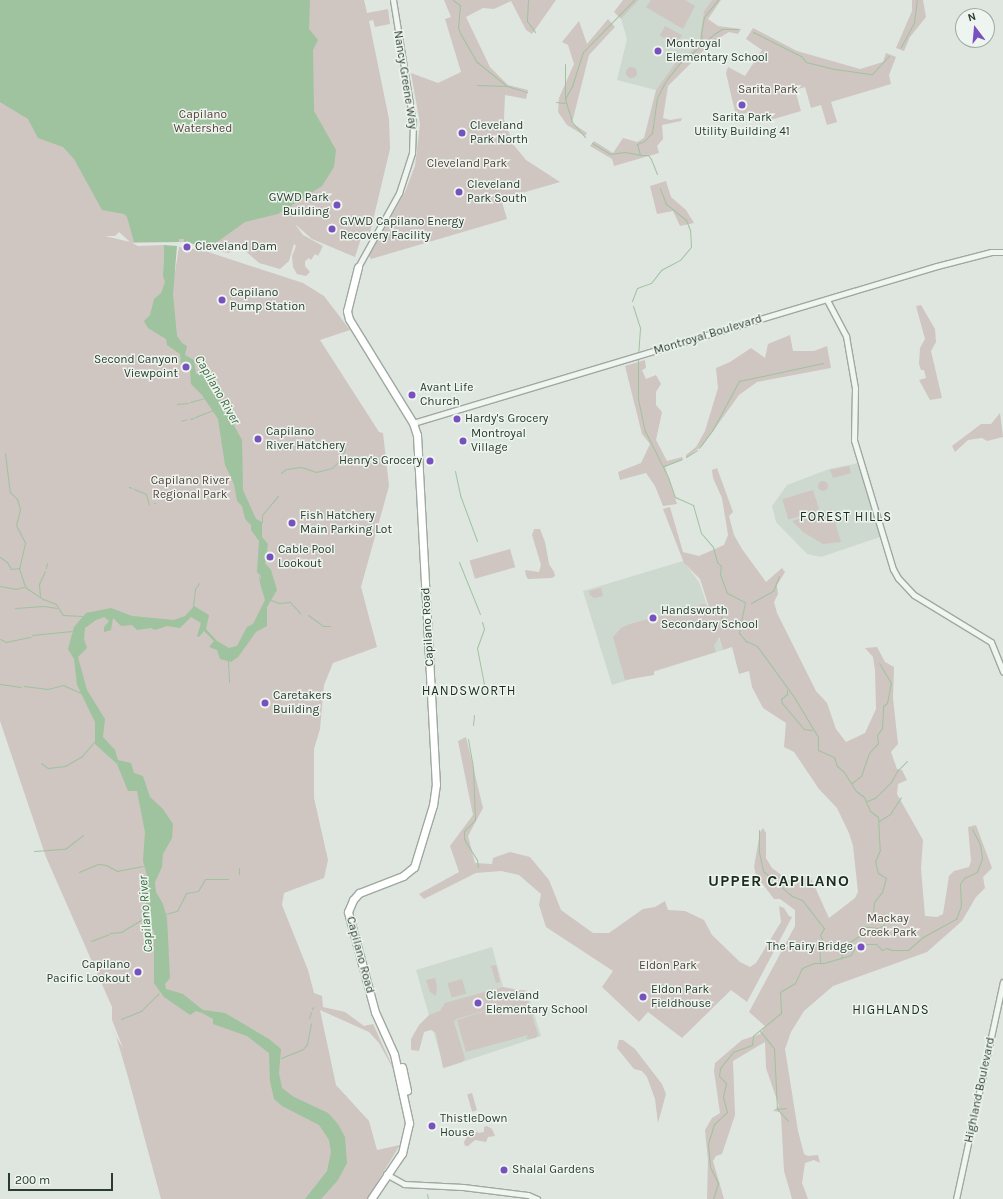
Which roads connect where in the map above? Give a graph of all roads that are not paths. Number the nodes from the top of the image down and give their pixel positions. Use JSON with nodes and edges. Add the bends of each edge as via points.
{"nodes":[{"id":1,"x":393,"y":0,"type":"edge"},
{"id":2,"x":1003,"y":252,"type":"edge"},
{"id":3,"x":358,"y":267,"type":"joint"},
{"id":4,"x":826,"y":300,"type":"junction"},
{"id":5,"x":413,"y":423,"type":"junction"},
{"id":6,"x":1003,"y":672,"type":"edge"},
{"id":7,"x":1003,"y":982,"type":"edge"},
{"id":8,"x":394,"y":1054,"type":"junction"},
{"id":9,"x":404,"y":1084,"type":"junction"},
{"id":10,"x":408,"y":1114,"type":"junction"},
{"id":11,"x":386,"y":1174,"type":"junction"},
{"id":12,"x":371,"y":1199,"type":"edge"},
{"id":13,"x":537,"y":1199,"type":"edge"},
{"id":14,"x":956,"y":1199,"type":"edge"}],
"edges":[{"from":1,"to":3,"type":"street","name":"Nancy Greene Way","via":[[413,122],[413,146],[410,165],[401,188]]},
{"from":2,"to":4,"type":"street","name":"Montroyal Boulevard","via":[[980,254]]},
{"from":3,"to":5,"type":"main road","name":"Capilano Road","via":[[347,311],[349,319]]},
{"from":4,"to":5,"type":"street","name":"Montroyal Boulevard"},
{"from":4,"to":6,"type":"street","via":[[846,336],[855,388],[854,440],[893,569],[914,595],[991,642]]},
{"from":5,"to":8,"type":"main road","name":"Capilano Road","via":[[417,435],[436,795],[414,867],[403,876],[359,893],[348,912],[375,1012]]},
{"from":7,"to":14,"type":"street","name":"Highland Boulevard"},
{"from":8,"to":9,"type":"main road","name":"Capilano Road"},
{"from":8,"to":9,"type":"main road","name":"Capilano Road","via":[[398,1058]]},
{"from":9,"to":10,"type":"main road","name":"Capilano Road"},
{"from":9,"to":10,"type":"main road","name":"Capilano Road","via":[[409,1104]]},
{"from":10,"to":11,"type":"main road","name":"Capilano Road","via":[[409,1130],[406,1143]]},
{"from":11,"to":12,"type":"main road","name":"Capilano Road"},
{"from":11,"to":13,"type":"street","via":[[404,1184],[528,1195]]}]}
